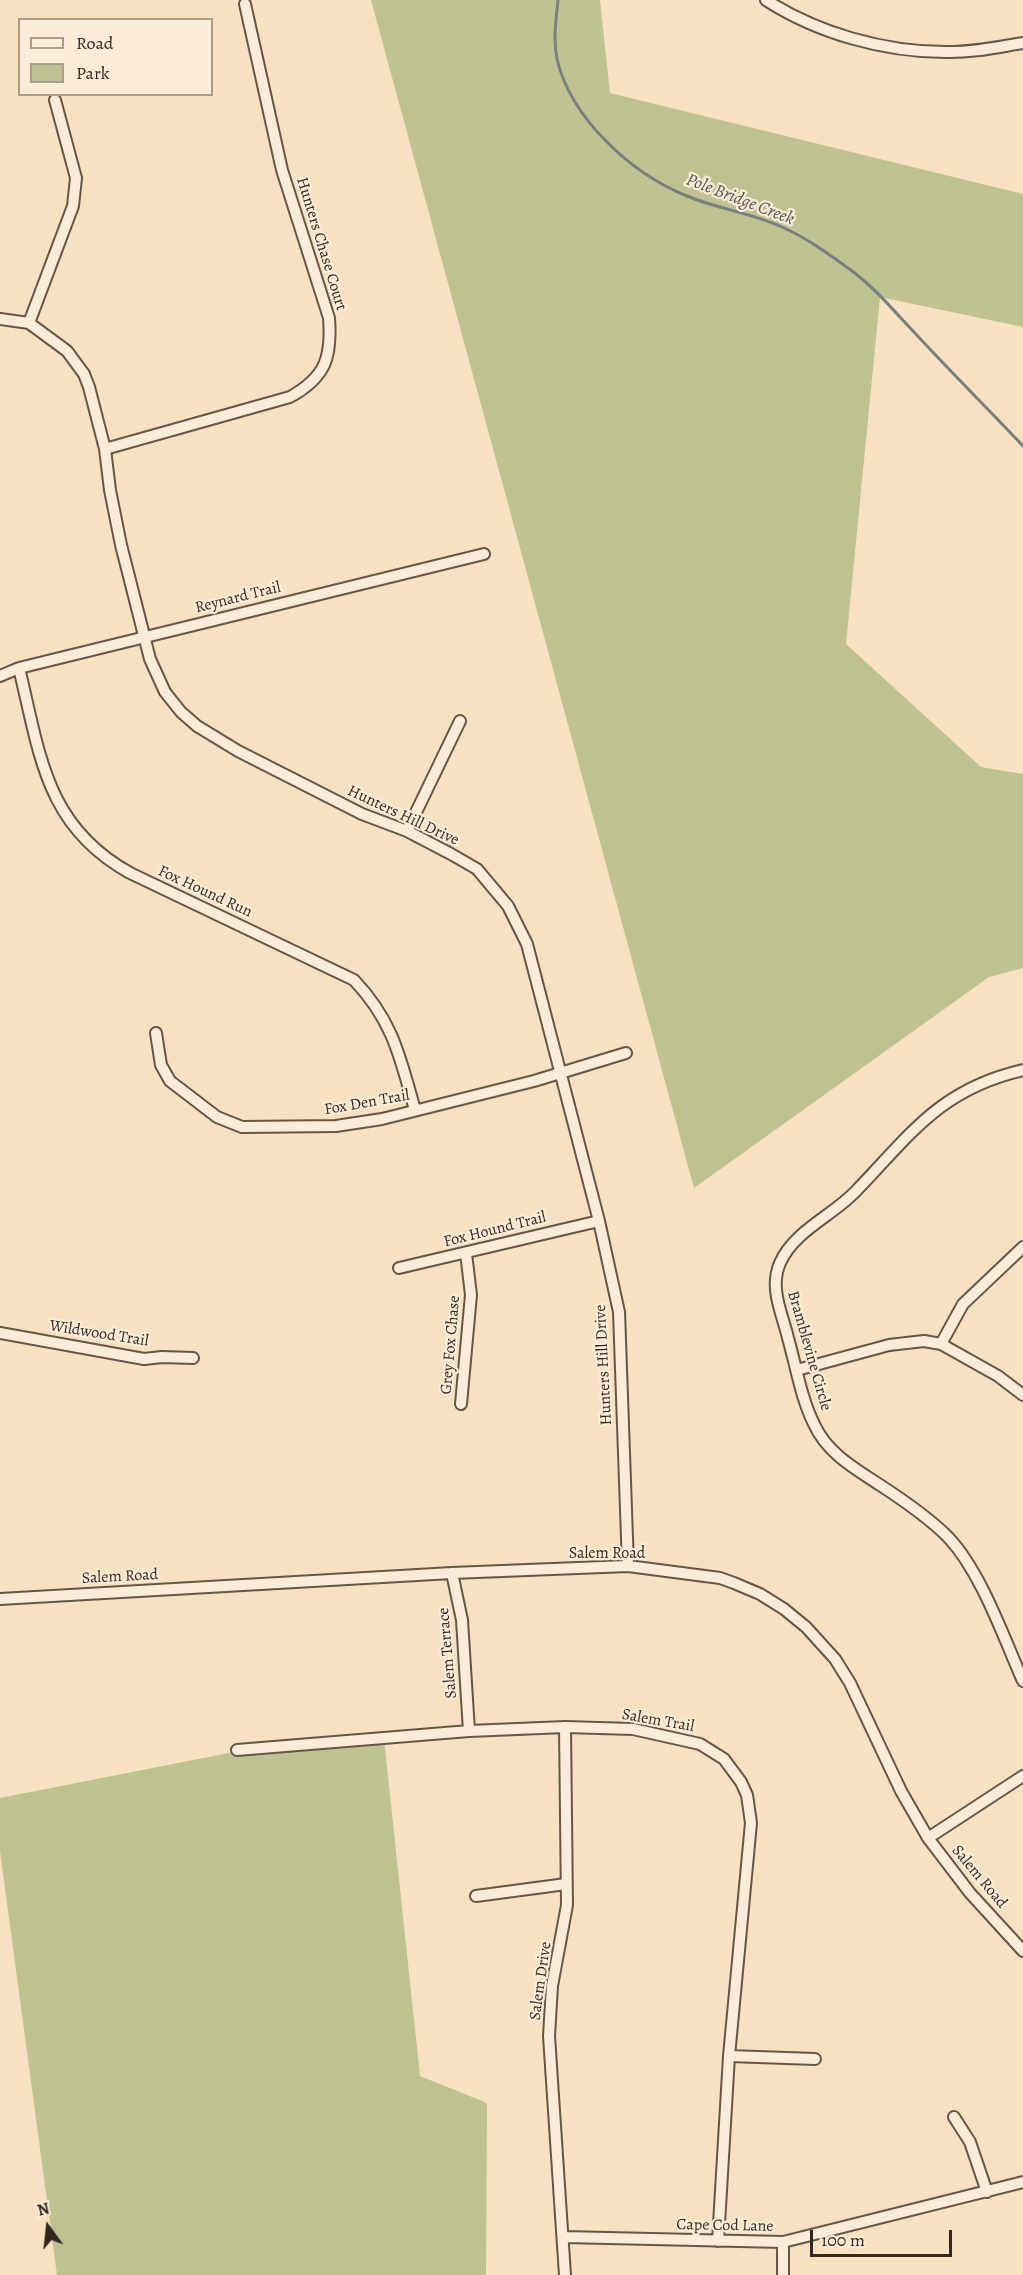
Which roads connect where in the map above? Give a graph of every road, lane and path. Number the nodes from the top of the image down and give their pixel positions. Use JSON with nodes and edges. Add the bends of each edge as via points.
{"nodes":[{"id":1,"x":766,"y":0,"type":"edge"},
{"id":2,"x":245,"y":4,"type":"dead end"},
{"id":3,"x":1023,"y":43,"type":"edge"},
{"id":4,"x":55,"y":100,"type":"dead end"},
{"id":5,"x":0,"y":319,"type":"edge"},
{"id":6,"x":29,"y":323,"type":"junction"},
{"id":7,"x":105,"y":449,"type":"junction"},
{"id":8,"x":484,"y":554,"type":"dead end"},
{"id":9,"x":145,"y":636,"type":"junction"},
{"id":10,"x":20,"y":668,"type":"junction"},
{"id":11,"x":0,"y":676,"type":"edge"},
{"id":12,"x":460,"y":721,"type":"dead end"},
{"id":13,"x":407,"y":831,"type":"junction"},
{"id":14,"x":156,"y":1033,"type":"dead end"},
{"id":15,"x":626,"y":1053,"type":"dead end"},
{"id":16,"x":1023,"y":1070,"type":"edge"},
{"id":17,"x":561,"y":1074,"type":"junction"},
{"id":18,"x":415,"y":1110,"type":"junction"},
{"id":19,"x":599,"y":1221,"type":"junction"},
{"id":20,"x":1023,"y":1246,"type":"edge"},
{"id":21,"x":466,"y":1253,"type":"junction"},
{"id":22,"x":399,"y":1268,"type":"dead end"},
{"id":23,"x":0,"y":1333,"type":"edge"},
{"id":24,"x":941,"y":1344,"type":"junction"},
{"id":25,"x":193,"y":1358,"type":"dead end"},
{"id":26,"x":797,"y":1370,"type":"junction"},
{"id":27,"x":1023,"y":1395,"type":"edge"},
{"id":28,"x":461,"y":1404,"type":"dead end"},
{"id":29,"x":628,"y":1566,"type":"junction"},
{"id":30,"x":452,"y":1573,"type":"junction"},
{"id":31,"x":0,"y":1599,"type":"edge"},
{"id":32,"x":1023,"y":1681,"type":"edge"},
{"id":33,"x":565,"y":1727,"type":"junction"},
{"id":34,"x":469,"y":1731,"type":"junction"},
{"id":35,"x":237,"y":1750,"type":"dead end"},
{"id":36,"x":1023,"y":1776,"type":"edge"},
{"id":37,"x":928,"y":1838,"type":"junction"},
{"id":38,"x":566,"y":1884,"type":"junction"},
{"id":39,"x":476,"y":1896,"type":"dead end"},
{"id":40,"x":1023,"y":1951,"type":"edge"},
{"id":41,"x":729,"y":2056,"type":"junction"},
{"id":42,"x":815,"y":2060,"type":"dead end"},
{"id":43,"x":954,"y":2117,"type":"dead end"},
{"id":44,"x":1023,"y":2182,"type":"edge"},
{"id":45,"x":987,"y":2192,"type":"junction"},
{"id":46,"x":564,"y":2237,"type":"junction"},
{"id":47,"x":718,"y":2241,"type":"junction"},
{"id":48,"x":783,"y":2242,"type":"junction"},
{"id":49,"x":565,"y":2275,"type":"edge"},
{"id":50,"x":783,"y":2275,"type":"edge"}],
"edges":[{"from":1,"to":3,"type":"street","via":[[817,26],[906,49],[946,52]]},
{"from":2,"to":7,"type":"street","name":"Hunters Chase Court","via":[[282,170],[329,318],[331,343],[327,357],[313,381],[290,397]]},
{"from":4,"to":6,"type":"street","via":[[76,178],[73,206]]},
{"from":5,"to":6,"type":"street","name":"Hunters Hill Drive"},
{"from":6,"to":7,"type":"street","name":"Hunters Hill Drive","via":[[67,351],[84,374]]},
{"from":7,"to":9,"type":"street","name":"Hunters Hill Drive","via":[[121,545]]},
{"from":8,"to":9,"type":"street","name":"Reynard Trail"},
{"from":9,"to":10,"type":"street","name":"Reynard Trail"},
{"from":9,"to":13,"type":"street","name":"Hunters Hill Drive","via":[[165,692],[197,726],[362,814]]},
{"from":10,"to":11,"type":"street","name":"Reynard Trail"},
{"from":10,"to":18,"type":"street","name":"Fox Hound Run","via":[[47,780],[63,812],[84,840],[130,873],[354,980],[374,1001],[388,1026]]},
{"from":12,"to":13,"type":"street"},
{"from":13,"to":17,"type":"street","name":"Hunters Hill Drive","via":[[477,869],[508,906],[527,944]]},
{"from":14,"to":18,"type":"street","name":"Fox Den Trail","via":[[161,1065],[170,1081],[217,1117],[242,1127],[336,1126]]},
{"from":15,"to":17,"type":"street","name":"Fox Den Trail"},
{"from":16,"to":26,"type":"street","name":"Bramblevine Circle","via":[[980,1083],[943,1104],[848,1199],[785,1252],[779,1265],[776,1293]]},
{"from":17,"to":18,"type":"street","name":"Fox Den Trail"},
{"from":17,"to":19,"type":"street","name":"Hunters Hill Drive"},
{"from":19,"to":21,"type":"street","name":"Fox Hound Trail"},
{"from":19,"to":29,"type":"street","name":"Hunters Hill Drive","via":[[619,1312]]},
{"from":20,"to":24,"type":"street","via":[[963,1304]]},
{"from":21,"to":22,"type":"street","name":"Fox Hound Trail"},
{"from":21,"to":28,"type":"street","name":"Grey Fox Chase","via":[[471,1295]]},
{"from":23,"to":25,"type":"street","name":"Wildwood Trail","via":[[144,1359]]},
{"from":24,"to":26,"type":"street","via":[[924,1341],[889,1345]]},
{"from":24,"to":27,"type":"street"},
{"from":26,"to":32,"type":"street","name":"Bramblevine Circle","via":[[814,1425],[830,1449],[920,1513],[966,1560]]},
{"from":29,"to":30,"type":"street","name":"Salem Road"},
{"from":29,"to":37,"type":"street","name":"Salem Road","via":[[720,1578],[760,1594],[806,1627],[835,1659],[850,1683]]},
{"from":30,"to":31,"type":"street","name":"Salem Road"},
{"from":30,"to":34,"type":"street","name":"Salem Terrace","via":[[462,1620]]},
{"from":33,"to":34,"type":"street","name":"Salem Trail"},
{"from":33,"to":38,"type":"street","name":"Salem Drive"},
{"from":33,"to":41,"type":"street","name":"Salem Trail","via":[[633,1729],[700,1744],[724,1759],[741,1782],[751,1822]]},
{"from":34,"to":35,"type":"street","name":"Salem Trail"},
{"from":36,"to":37,"type":"street"},
{"from":37,"to":40,"type":"street","name":"Salem Road","via":[[970,1893]]},
{"from":38,"to":39,"type":"street"},
{"from":38,"to":46,"type":"street","name":"Salem Drive","via":[[567,1905],[552,1986],[549,2036]]},
{"from":41,"to":42,"type":"street"},
{"from":41,"to":47,"type":"street","name":"Salem Trail"},
{"from":43,"to":45,"type":"street","via":[[970,2142]]},
{"from":44,"to":45,"type":"street","name":"Cape Cod Lane"},
{"from":45,"to":48,"type":"street","name":"Cape Cod Lane"},
{"from":46,"to":47,"type":"street","name":"Cape Cod Lane"},
{"from":46,"to":49,"type":"street","name":"Salem Drive"},
{"from":47,"to":48,"type":"street","name":"Cape Cod Lane"},
{"from":48,"to":50,"type":"street"}]}
